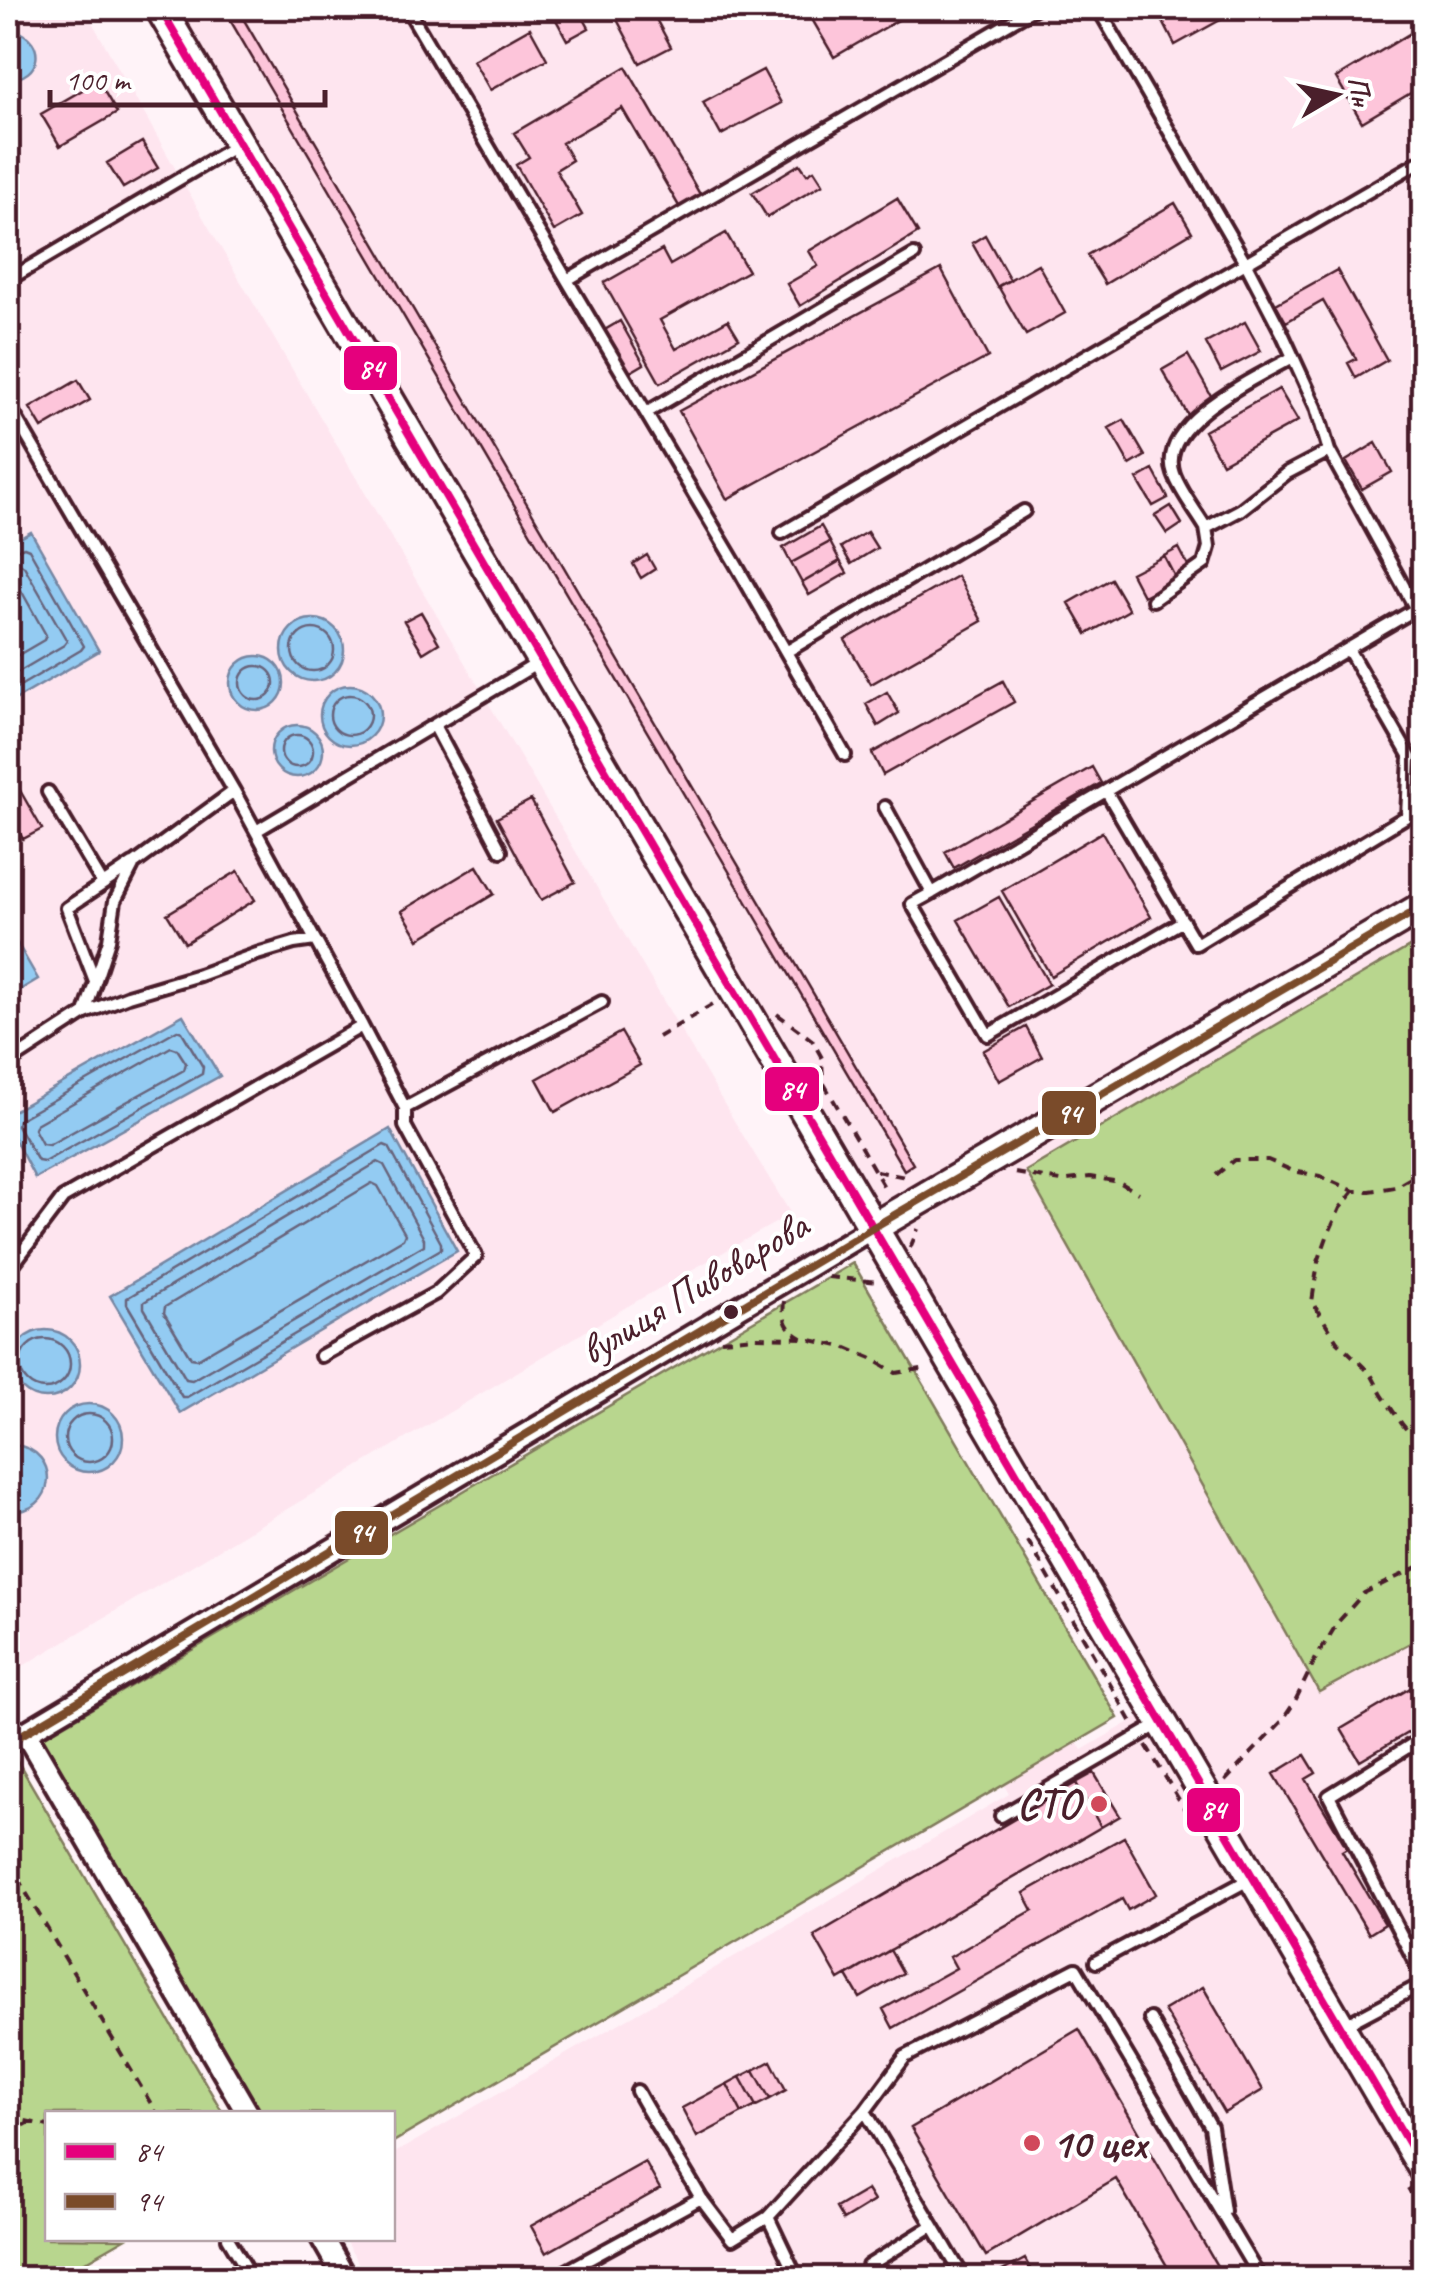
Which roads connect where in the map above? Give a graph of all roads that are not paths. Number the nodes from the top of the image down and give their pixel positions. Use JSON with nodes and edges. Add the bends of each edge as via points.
{"nodes":[{"id":1,"x":160,"y":8,"type":"edge"},
{"id":2,"x":407,"y":8,"type":"edge"},
{"id":3,"x":1035,"y":8,"type":"edge"},
{"id":4,"x":1098,"y":8,"type":"edge"},
{"id":5,"x":240,"y":144,"type":"junction"},
{"id":6,"x":1424,"y":158,"type":"edge"},
{"id":7,"x":914,"y":255,"type":"dead end"},
{"id":8,"x":1244,"y":262,"type":"junction"},
{"id":9,"x":8,"y":280,"type":"edge"},
{"id":10,"x":567,"y":280,"type":"junction"},
{"id":11,"x":1293,"y":357,"type":"junction"},
{"id":12,"x":8,"y":404,"type":"edge"},
{"id":13,"x":646,"y":414,"type":"junction"},
{"id":14,"x":1329,"y":451,"type":"junction"},
{"id":15,"x":1024,"y":511,"type":"dead end"},
{"id":16,"x":1206,"y":528,"type":"junction"},
{"id":17,"x":782,"y":532,"type":"dead end"},
{"id":18,"x":1152,"y":600,"type":"dead end"},
{"id":19,"x":1348,"y":649,"type":"junction"},
{"id":20,"x":786,"y":652,"type":"junction"},
{"id":21,"x":542,"y":660,"type":"junction"},
{"id":22,"x":434,"y":725,"type":"junction"},
{"id":23,"x":845,"y":755,"type":"dead end"},
{"id":24,"x":234,"y":791,"type":"junction"},
{"id":25,"x":1106,"y":791,"type":"junction"},
{"id":26,"x":48,"y":792,"type":"dead end"},
{"id":27,"x":885,"y":807,"type":"dead end"},
{"id":28,"x":256,"y":831,"type":"junction"},
{"id":29,"x":501,"y":852,"type":"dead end"},
{"id":30,"x":134,"y":864,"type":"junction"},
{"id":31,"x":103,"y":884,"type":"junction"},
{"id":32,"x":932,"y":892,"type":"junction"},
{"id":33,"x":1424,"y":906,"type":"edge"},
{"id":34,"x":1182,"y":922,"type":"junction"},
{"id":35,"x":315,"y":940,"type":"junction"},
{"id":36,"x":96,"y":981,"type":"junction"},
{"id":37,"x":602,"y":1002,"type":"dead end"},
{"id":38,"x":85,"y":1014,"type":"junction"},
{"id":39,"x":362,"y":1026,"type":"junction"},
{"id":40,"x":8,"y":1063,"type":"edge"},
{"id":41,"x":405,"y":1108,"type":"junction"},
{"id":42,"x":874,"y":1227,"type":"junction"},
{"id":43,"x":8,"y":1271,"type":"edge"},
{"id":44,"x":321,"y":1356,"type":"dead end"},
{"id":45,"x":1162,"y":1722,"type":"junction"},
{"id":46,"x":1424,"y":1737,"type":"edge"},
{"id":47,"x":16,"y":1738,"type":"edge"},
{"id":48,"x":1002,"y":1816,"type":"dead end"},
{"id":49,"x":1253,"y":1878,"type":"junction"},
{"id":50,"x":1096,"y":1962,"type":"dead end"},
{"id":51,"x":1424,"y":1981,"type":"edge"},
{"id":52,"x":1150,"y":2020,"type":"dead end"},
{"id":53,"x":1340,"y":2027,"type":"junction"},
{"id":54,"x":636,"y":2091,"type":"dead end"},
{"id":55,"x":246,"y":2111,"type":"edge"},
{"id":56,"x":865,"y":2111,"type":"junction"},
{"id":57,"x":1424,"y":2170,"type":"edge"},
{"id":58,"x":700,"y":2198,"type":"junction"},
{"id":59,"x":768,"y":2217,"type":"junction"},
{"id":60,"x":1225,"y":2219,"type":"junction"},
{"id":61,"x":932,"y":2226,"type":"junction"},
{"id":62,"x":230,"y":2241,"type":"edge"},
{"id":63,"x":324,"y":2241,"type":"edge"},
{"id":64,"x":252,"y":2278,"type":"edge"},
{"id":65,"x":345,"y":2278,"type":"edge"},
{"id":66,"x":554,"y":2278,"type":"edge"},
{"id":67,"x":797,"y":2278,"type":"edge"},
{"id":68,"x":876,"y":2278,"type":"edge"},
{"id":69,"x":964,"y":2278,"type":"edge"},
{"id":70,"x":1260,"y":2278,"type":"edge"}],
"edges":[{"from":1,"to":5,"type":"main road"},
{"from":2,"to":10,"type":"lane"},
{"from":3,"to":10,"type":"lane"},
{"from":4,"to":8,"type":"lane"},
{"from":5,"to":9,"type":"lane"},
{"from":5,"to":21,"type":"main road"},
{"from":6,"to":8,"type":"lane"},
{"from":7,"to":13,"type":"lane"},
{"from":8,"to":11,"type":"lane"},
{"from":8,"to":17,"type":"lane"},
{"from":10,"to":13,"type":"lane"},
{"from":11,"to":14,"type":"lane"},
{"from":11,"to":16,"type":"lane","via":[[1208,409],[1173,448],[1173,472]]},
{"from":12,"to":24,"type":"lane"},
{"from":13,"to":20,"type":"lane"},
{"from":14,"to":16,"type":"lane"},
{"from":14,"to":19,"type":"lane","via":[[1416,609]]},
{"from":15,"to":20,"type":"lane"},
{"from":16,"to":18,"type":"lane","via":[[1204,564]]},
{"from":19,"to":25,"type":"lane"},
{"from":19,"to":34,"type":"lane","via":[[1410,757],[1407,816],[1196,944]]},
{"from":20,"to":23,"type":"lane"},
{"from":21,"to":22,"type":"lane"},
{"from":21,"to":42,"type":"main road"},
{"from":22,"to":28,"type":"lane"},
{"from":22,"to":29,"type":"lane"},
{"from":24,"to":28,"type":"lane"},
{"from":24,"to":30,"type":"lane"},
{"from":25,"to":32,"type":"lane"},
{"from":25,"to":34,"type":"lane"},
{"from":26,"to":31,"type":"lane"},
{"from":27,"to":32,"type":"lane"},
{"from":28,"to":35,"type":"lane"},
{"from":30,"to":31,"type":"lane"},
{"from":30,"to":36,"type":"lane","via":[[115,900]]},
{"from":31,"to":36,"type":"lane","via":[[66,908]]},
{"from":32,"to":34,"type":"lane","via":[[912,904],[988,1035]]},
{"from":33,"to":42,"type":"main road","name":"вулиця Пивоварова"},
{"from":35,"to":38,"type":"lane"},
{"from":35,"to":39,"type":"lane"},
{"from":36,"to":38,"type":"lane"},
{"from":37,"to":41,"type":"lane"},
{"from":38,"to":40,"type":"lane"},
{"from":39,"to":41,"type":"lane"},
{"from":39,"to":43,"type":"lane","via":[[63,1198]]},
{"from":41,"to":44,"type":"lane","via":[[405,1126],[476,1256],[436,1293]]},
{"from":42,"to":45,"type":"main road"},
{"from":42,"to":47,"type":"street","name":"вулиця Пивоварова"},
{"from":45,"to":48,"type":"lane"},
{"from":45,"to":49,"type":"main road"},
{"from":46,"to":51,"type":"lane","via":[[1329,1796]]},
{"from":47,"to":55,"type":"street"},
{"from":49,"to":50,"type":"lane"},
{"from":49,"to":53,"type":"main road"},
{"from":51,"to":53,"type":"lane"},
{"from":52,"to":60,"type":"lane","via":[[1211,2127]]},
{"from":53,"to":57,"type":"main road"},
{"from":54,"to":58,"type":"lane"},
{"from":56,"to":59,"type":"lane"},
{"from":56,"to":60,"type":"lane","via":[[906,2057],[1076,1968]]},
{"from":56,"to":61,"type":"lane"},
{"from":58,"to":59,"type":"lane","via":[[732,2239]]},
{"from":58,"to":66,"type":"lane"},
{"from":59,"to":67,"type":"lane"},
{"from":60,"to":70,"type":"lane"},
{"from":61,"to":68,"type":"lane","via":[[868,2266]]},
{"from":61,"to":69,"type":"lane"},
{"from":62,"to":64,"type":"lane"},
{"from":63,"to":65,"type":"street"}]}
